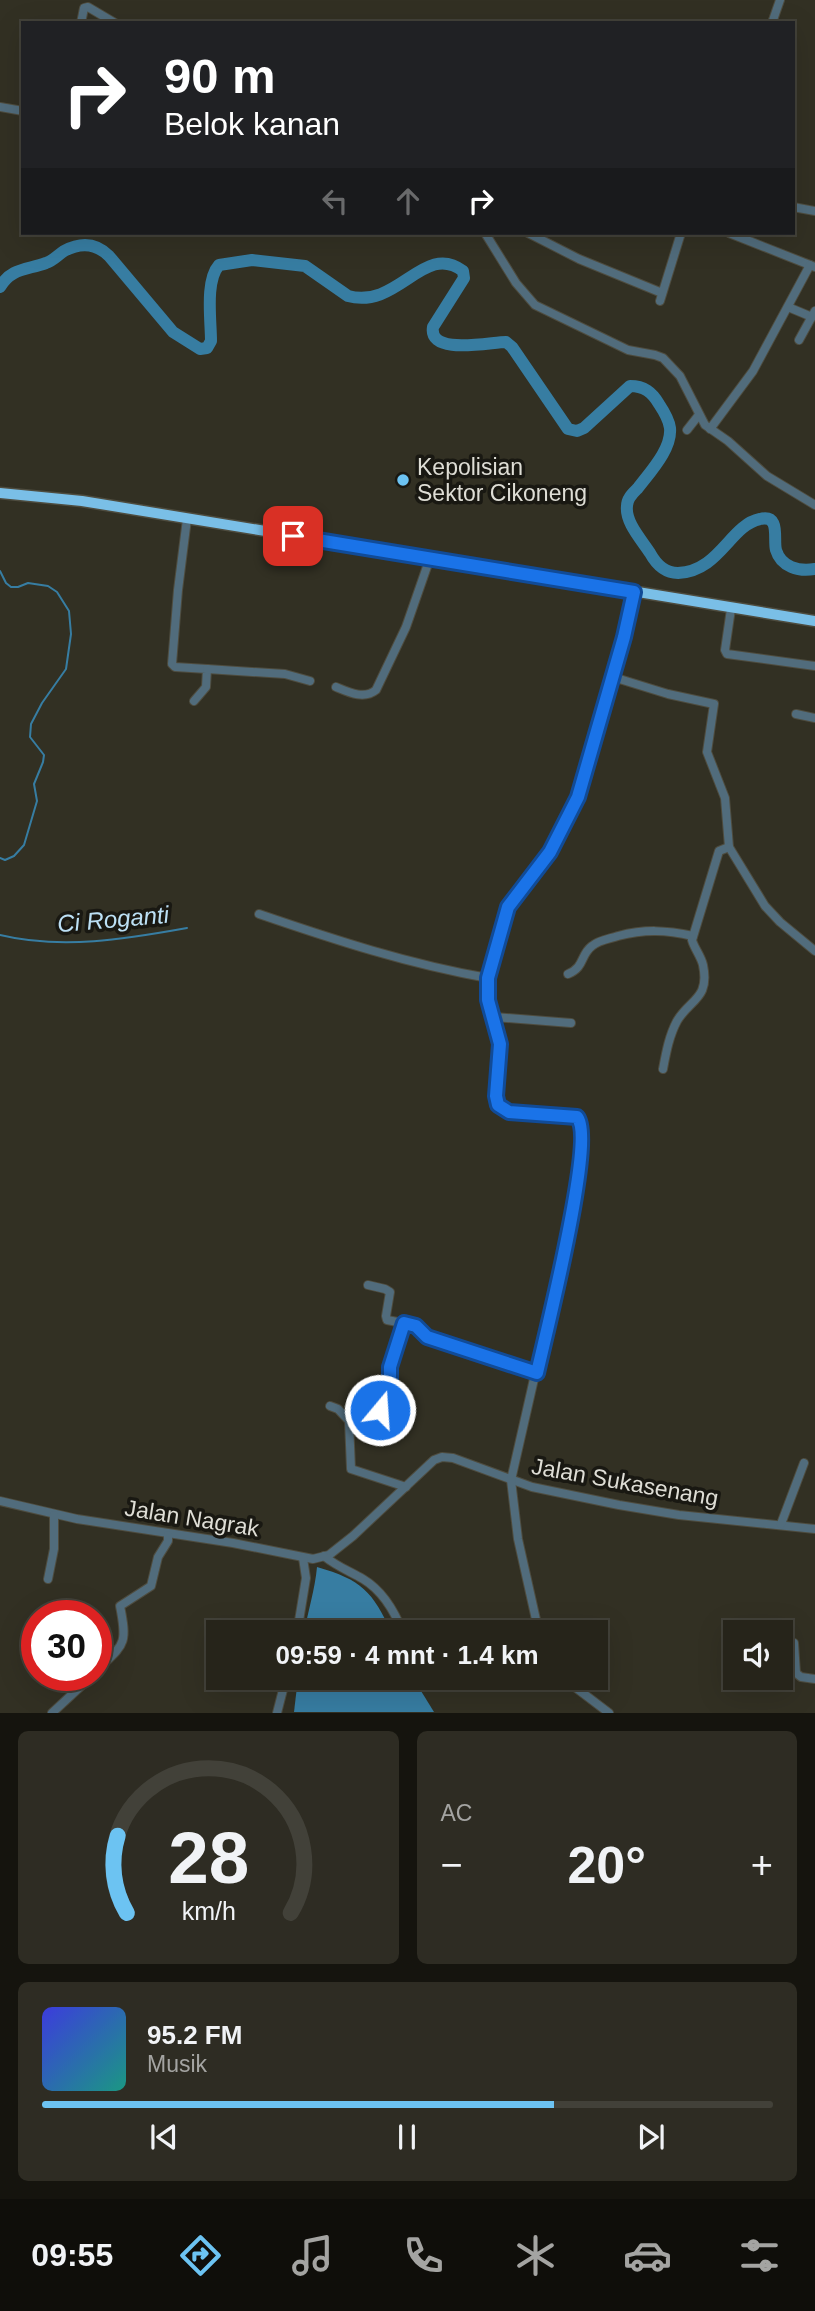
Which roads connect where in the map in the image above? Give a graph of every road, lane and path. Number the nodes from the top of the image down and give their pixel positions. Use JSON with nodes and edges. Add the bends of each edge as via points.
{"nodes":[{"id":1,"x":780,"y":0,"type":"edge"},
{"id":2,"x":81,"y":21,"type":"edge"},
{"id":3,"x":112,"y":21,"type":"edge"},
{"id":4,"x":773,"y":21,"type":"edge"},
{"id":5,"x":0,"y":107,"type":"edge"},
{"id":6,"x":21,"y":111,"type":"edge"},
{"id":7,"x":795,"y":207,"type":"edge"},
{"id":8,"x":815,"y":211,"type":"edge"},
{"id":9,"x":486,"y":235,"type":"edge"},
{"id":10,"x":532,"y":235,"type":"edge"},
{"id":11,"x":680,"y":235,"type":"edge"},
{"id":12,"x":734,"y":235,"type":"edge"},
{"id":13,"x":812,"y":266,"type":"edge"},
{"id":14,"x":788,"y":307,"type":"junction"},
{"id":15,"x":813,"y":314,"type":"edge"},
{"id":16,"x":799,"y":340,"type":"dead end"},
{"id":17,"x":698,"y":416,"type":"junction"},
{"id":18,"x":710,"y":429,"type":"junction"},
{"id":19,"x":687,"y":430,"type":"dead end"},
{"id":20,"x":0,"y":493,"type":"edge"},
{"id":21,"x":815,"y":505,"type":"edge"},
{"id":22,"x":187,"y":519,"type":"junction"},
{"id":23,"x":430,"y":558,"type":"junction"},
{"id":24,"x":634,"y":592,"type":"junction"},
{"id":25,"x":731,"y":609,"type":"junction"},
{"id":26,"x":815,"y":621,"type":"edge"},
{"id":27,"x":815,"y":666,"type":"edge"},
{"id":28,"x":207,"y":669,"type":"junction"},
{"id":29,"x":613,"y":677,"type":"junction"},
{"id":30,"x":310,"y":681,"type":"dead end"},
{"id":31,"x":335,"y":687,"type":"dead end"},
{"id":32,"x":194,"y":701,"type":"dead end"},
{"id":33,"x":796,"y":714,"type":"dead end"},
{"id":34,"x":815,"y":718,"type":"edge"},
{"id":35,"x":729,"y":847,"type":"junction"},
{"id":36,"x":259,"y":914,"type":"dead end"},
{"id":37,"x":693,"y":936,"type":"junction"},
{"id":38,"x":815,"y":951,"type":"edge"},
{"id":39,"x":568,"y":974,"type":"dead end"},
{"id":40,"x":488,"y":978,"type":"junction"},
{"id":41,"x":494,"y":1017,"type":"junction"},
{"id":42,"x":571,"y":1023,"type":"dead end"},
{"id":43,"x":663,"y":1069,"type":"dead end"},
{"id":44,"x":368,"y":1285,"type":"dead end"},
{"id":45,"x":404,"y":1323,"type":"junction"},
{"id":46,"x":537,"y":1373,"type":"junction"},
{"id":47,"x":330,"y":1406,"type":"dead end"},
{"id":48,"x":348,"y":1421,"type":"junction"},
{"id":49,"x":804,"y":1464,"type":"dead end"},
{"id":50,"x":511,"y":1480,"type":"junction"},
{"id":51,"x":406,"y":1487,"type":"junction"},
{"id":52,"x":0,"y":1501,"type":"edge"},
{"id":53,"x":54,"y":1515,"type":"junction"},
{"id":54,"x":781,"y":1524,"type":"junction"},
{"id":55,"x":815,"y":1529,"type":"edge"},
{"id":56,"x":168,"y":1535,"type":"junction"},
{"id":57,"x":324,"y":1556,"type":"junction"},
{"id":58,"x":303,"y":1558,"type":"junction"},
{"id":59,"x":48,"y":1579,"type":"dead end"},
{"id":60,"x":299,"y":1620,"type":"edge"},
{"id":61,"x":397,"y":1620,"type":"edge"},
{"id":62,"x":536,"y":1620,"type":"edge"},
{"id":63,"x":794,"y":1643,"type":"dead end"},
{"id":64,"x":112,"y":1654,"type":"edge"},
{"id":65,"x":815,"y":1679,"type":"edge"},
{"id":66,"x":283,"y":1690,"type":"edge"},
{"id":67,"x":579,"y":1690,"type":"edge"},
{"id":68,"x":75,"y":1691,"type":"edge"},
{"id":69,"x":52,"y":1713,"type":"edge"},
{"id":70,"x":277,"y":1713,"type":"edge"},
{"id":71,"x":609,"y":1713,"type":"edge"}],
"edges":[{"from":1,"to":4,"type":"street"},
{"from":2,"to":3,"type":"street","via":[[88,7]]},
{"from":5,"to":6,"type":"street"},
{"from":7,"to":8,"type":"street"},
{"from":9,"to":17,"type":"street","via":[[516,284],[536,305],[628,350],[660,356],[678,373]]},
{"from":10,"to":11,"type":"street","via":[[661,297]]},
{"from":12,"to":13,"type":"street"},
{"from":13,"to":14,"type":"street"},
{"from":14,"to":15,"type":"street"},
{"from":14,"to":18,"type":"street","via":[[753,371]]},
{"from":15,"to":16,"type":"street"},
{"from":17,"to":18,"type":"street"},
{"from":17,"to":19,"type":"street"},
{"from":18,"to":21,"type":"street","via":[[767,476]]},
{"from":20,"to":22,"type":"highway"},
{"from":22,"to":23,"type":"highway"},
{"from":22,"to":28,"type":"street","via":[[173,664]]},
{"from":23,"to":24,"type":"highway"},
{"from":23,"to":31,"type":"street","via":[[406,627],[376,690],[355,694]]},
{"from":24,"to":25,"type":"highway"},
{"from":24,"to":29,"type":"street"},
{"from":25,"to":26,"type":"highway"},
{"from":25,"to":27,"type":"street","via":[[727,654]]},
{"from":28,"to":30,"type":"street","via":[[285,674]]},
{"from":28,"to":32,"type":"street","via":[[206,687]]},
{"from":29,"to":35,"type":"street","via":[[714,704],[707,752],[725,798]]},
{"from":29,"to":40,"type":"street","via":[[578,797],[550,852],[508,907]]},
{"from":33,"to":34,"type":"street"},
{"from":35,"to":37,"type":"street","via":[[719,851]]},
{"from":35,"to":38,"type":"street","via":[[772,915]]},
{"from":36,"to":40,"type":"street","via":[[365,950]]},
{"from":37,"to":39,"type":"street","via":[[648,930],[605,940],[592,946],[578,968]]},
{"from":37,"to":43,"type":"street","via":[[703,963],[700,996],[678,1020]]},
{"from":40,"to":41,"type":"street"},
{"from":41,"to":42,"type":"street"},
{"from":41,"to":46,"type":"street","via":[[500,1044],[496,1096],[501,1108],[572,1116],[581,1124],[574,1203]]},
{"from":44,"to":45,"type":"street","via":[[389,1290],[386,1318]]},
{"from":45,"to":46,"type":"street","via":[[416,1326],[427,1337]]},
{"from":45,"to":48,"type":"street","via":[[390,1367],[390,1390],[374,1423],[366,1426]]},
{"from":46,"to":50,"type":"street"},
{"from":47,"to":48,"type":"street"},
{"from":48,"to":51,"type":"street","via":[[351,1469]]},
{"from":49,"to":54,"type":"street"},
{"from":50,"to":51,"type":"street","name":"Jalan Sukasenang","via":[[442,1457]]},
{"from":50,"to":54,"type":"street","name":"Jalan Sukasenang","via":[[646,1509]]},
{"from":50,"to":62,"type":"street","via":[[518,1539]]},
{"from":51,"to":57,"type":"street","name":"Jalan Sukasenang"},
{"from":52,"to":53,"type":"street","name":"Jalan Nagrak"},
{"from":53,"to":56,"type":"street","name":"Jalan Nagrak"},
{"from":53,"to":59,"type":"street"},
{"from":54,"to":55,"type":"street","name":"Jalan Sukasenang"},
{"from":56,"to":58,"type":"street","name":"Jalan Nagrak"},
{"from":56,"to":64,"type":"street","via":[[150,1586],[120,1606],[125,1634]]},
{"from":57,"to":58,"type":"street","name":"Jalan Sukasenang"},
{"from":57,"to":61,"type":"street","via":[[375,1589]]},
{"from":58,"to":60,"type":"street","via":[[306,1578]]},
{"from":63,"to":65,"type":"street","via":[[796,1673]]},
{"from":66,"to":70,"type":"street"},
{"from":67,"to":71,"type":"street"},
{"from":68,"to":69,"type":"street"}]}
